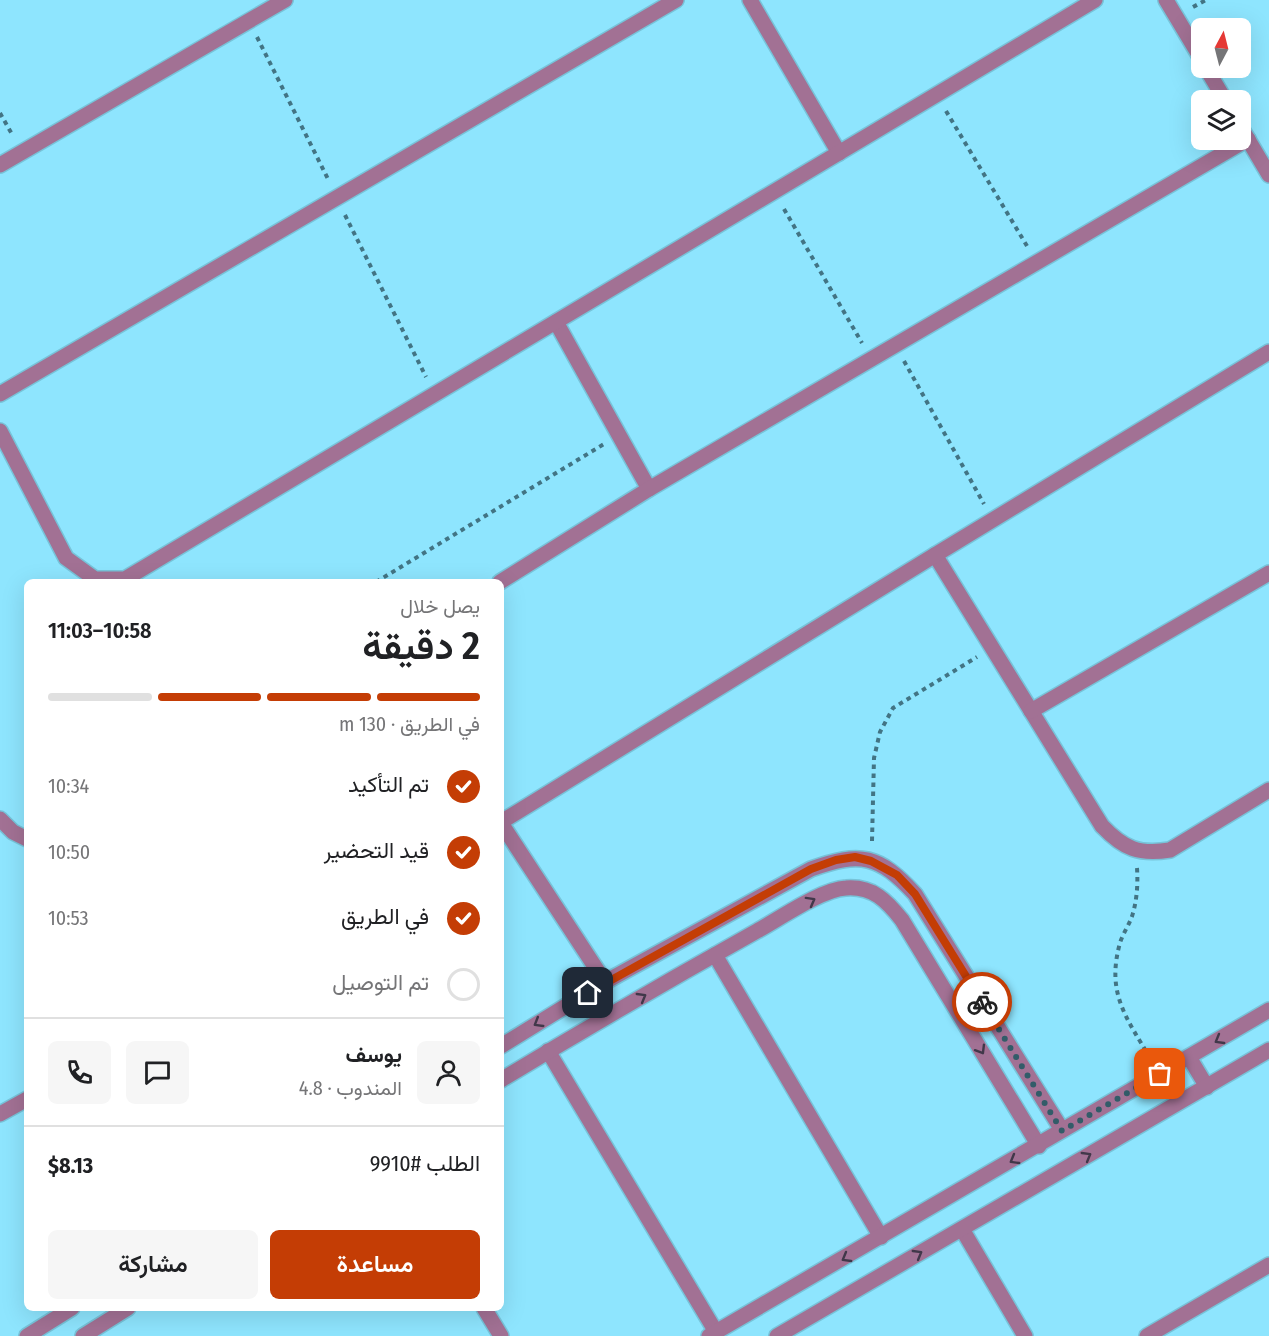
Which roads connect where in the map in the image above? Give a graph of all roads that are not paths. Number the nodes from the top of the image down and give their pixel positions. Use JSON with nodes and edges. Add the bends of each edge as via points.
{"nodes":[{"id":1,"x":285,"y":0,"type":"edge"},
{"id":2,"x":676,"y":0,"type":"edge"},
{"id":3,"x":750,"y":0,"type":"edge"},
{"id":4,"x":1095,"y":0,"type":"edge"},
{"id":5,"x":1166,"y":0,"type":"edge"},
{"id":6,"x":1191,"y":42,"type":"edge"},
{"id":7,"x":1251,"y":144,"type":"edge"},
{"id":8,"x":1215,"y":150,"type":"edge"},
{"id":9,"x":839,"y":153,"type":"junction"},
{"id":10,"x":0,"y":165,"type":"edge"},
{"id":11,"x":1269,"y":175,"type":"edge"},
{"id":12,"x":556,"y":322,"type":"junction"},
{"id":13,"x":1269,"y":352,"type":"edge"},
{"id":14,"x":0,"y":394,"type":"edge"},
{"id":15,"x":0,"y":431,"type":"edge"},
{"id":16,"x":649,"y":489,"type":"junction"},
{"id":17,"x":935,"y":555,"type":"junction"},
{"id":18,"x":1269,"y":573,"type":"edge"},
{"id":19,"x":504,"y":580,"type":"edge"},
{"id":20,"x":1031,"y":711,"type":"junction"},
{"id":21,"x":1269,"y":790,"type":"edge"},
{"id":22,"x":0,"y":819,"type":"edge"},
{"id":23,"x":504,"y":821,"type":"edge"},
{"id":24,"x":504,"y":828,"type":"edge"},
{"id":25,"x":24,"y":838,"type":"edge"},
{"id":26,"x":715,"y":955,"type":"junction"},
{"id":27,"x":605,"y":982,"type":"junction"},
{"id":28,"x":1269,"y":1010,"type":"edge"},
{"id":29,"x":504,"y":1044,"type":"edge"},
{"id":30,"x":1269,"y":1050,"type":"edge"},
{"id":31,"x":548,"y":1051,"type":"junction"},
{"id":32,"x":1189,"y":1058,"type":"junction"},
{"id":33,"x":504,"y":1078,"type":"edge"},
{"id":34,"x":1207,"y":1087,"type":"junction"},
{"id":35,"x":24,"y":1101,"type":"edge"},
{"id":36,"x":0,"y":1114,"type":"edge"},
{"id":37,"x":1062,"y":1131,"type":"junction"},
{"id":38,"x":1039,"y":1146,"type":"junction"},
{"id":39,"x":963,"y":1229,"type":"junction"},
{"id":40,"x":881,"y":1237,"type":"junction"},
{"id":41,"x":1269,"y":1265,"type":"edge"},
{"id":42,"x":67,"y":1311,"type":"edge"},
{"id":43,"x":123,"y":1311,"type":"edge"},
{"id":44,"x":486,"y":1311,"type":"edge"},
{"id":45,"x":713,"y":1334,"type":"edge"},
{"id":46,"x":27,"y":1336,"type":"edge"},
{"id":47,"x":83,"y":1336,"type":"edge"},
{"id":48,"x":501,"y":1336,"type":"edge"},
{"id":49,"x":777,"y":1336,"type":"edge"},
{"id":50,"x":1025,"y":1336,"type":"edge"},
{"id":51,"x":1147,"y":1336,"type":"edge"}],
"edges":[{"from":1,"to":10,"type":"street"},
{"from":2,"to":14,"type":"street"},
{"from":3,"to":9,"type":"street"},
{"from":4,"to":9,"type":"street"},
{"from":5,"to":6,"type":"street"},
{"from":7,"to":11,"type":"street"},
{"from":8,"to":16,"type":"street","via":[[1036,262]]},
{"from":9,"to":12,"type":"street"},
{"from":12,"to":15,"type":"street","via":[[125,579],[95,579],[66,558]]},
{"from":12,"to":16,"type":"street"},
{"from":13,"to":17,"type":"street"},
{"from":16,"to":19,"type":"street"},
{"from":17,"to":20,"type":"street"},
{"from":17,"to":23,"type":"street"},
{"from":18,"to":20,"type":"street"},
{"from":20,"to":21,"type":"street","via":[[1102,825],[1117,841],[1135,850],[1170,850]]},
{"from":22,"to":25,"type":"street"},
{"from":24,"to":27,"type":"street"},
{"from":31,"to":26,"type":"street","one_way":true},
{"from":26,"to":38,"type":"street","one_way":true,"via":[[824,894],[846,888],[868,890],[888,902],[902,920]]},
{"from":26,"to":40,"type":"street"},
{"from":27,"to":29,"type":"street","one_way":true},
{"from":27,"to":37,"type":"street","via":[[811,869],[855,857],[871,861],[897,875],[915,894]]},
{"from":28,"to":32,"type":"street","one_way":true},
{"from":30,"to":34,"type":"street"},
{"from":31,"to":33,"type":"street"},
{"from":31,"to":45,"type":"street"},
{"from":32,"to":34,"type":"street"},
{"from":32,"to":37,"type":"street"},
{"from":39,"to":34,"type":"street","one_way":true},
{"from":35,"to":36,"type":"street"},
{"from":37,"to":38,"type":"street"},
{"from":38,"to":40,"type":"street","one_way":true},
{"from":49,"to":39,"type":"street","one_way":true},
{"from":39,"to":50,"type":"street"},
{"from":40,"to":45,"type":"street","one_way":true},
{"from":41,"to":51,"type":"street"},
{"from":42,"to":46,"type":"street"},
{"from":43,"to":47,"type":"street"},
{"from":44,"to":48,"type":"street"}]}
